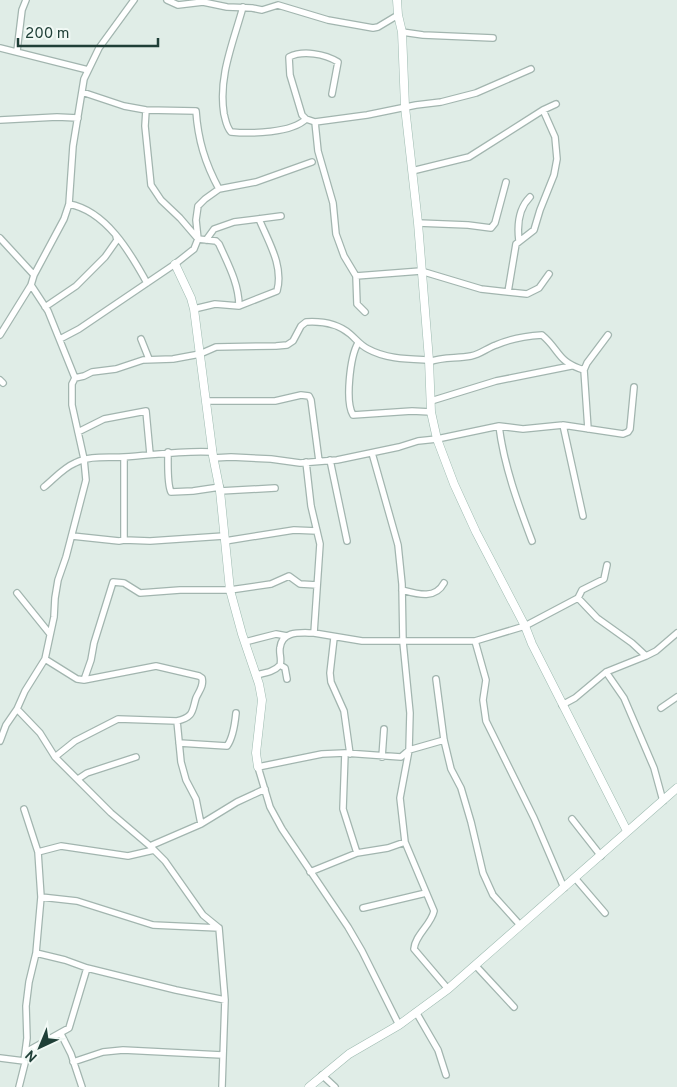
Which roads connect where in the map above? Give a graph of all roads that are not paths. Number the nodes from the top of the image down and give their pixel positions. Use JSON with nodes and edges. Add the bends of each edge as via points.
{"nodes":[{"id":1,"x":26,"y":0,"type":"edge"},
{"id":2,"x":134,"y":0,"type":"edge"},
{"id":3,"x":167,"y":0,"type":"edge"},
{"id":4,"x":397,"y":0,"type":"edge"},
{"id":5,"x":243,"y":7,"type":"junction"},
{"id":6,"x":398,"y":14,"type":"junction"},
{"id":7,"x":402,"y":32,"type":"junction"},
{"id":8,"x":493,"y":38,"type":"dead end"},
{"id":9,"x":0,"y":48,"type":"edge"},
{"id":10,"x":17,"y":51,"type":"junction"},
{"id":11,"x":531,"y":69,"type":"dead end"},
{"id":12,"x":88,"y":70,"type":"junction"},
{"id":13,"x":82,"y":92,"type":"junction"},
{"id":14,"x":332,"y":94,"type":"dead end"},
{"id":15,"x":556,"y":104,"type":"dead end"},
{"id":16,"x":405,"y":107,"type":"junction"},
{"id":17,"x":146,"y":110,"type":"junction"},
{"id":18,"x":544,"y":110,"type":"junction"},
{"id":19,"x":78,"y":118,"type":"junction"},
{"id":20,"x":306,"y":119,"type":"junction"},
{"id":21,"x":0,"y":120,"type":"edge"},
{"id":22,"x":315,"y":122,"type":"junction"},
{"id":23,"x":312,"y":162,"type":"dead end"},
{"id":24,"x":412,"y":171,"type":"junction"},
{"id":25,"x":506,"y":182,"type":"dead end"},
{"id":26,"x":219,"y":189,"type":"junction"},
{"id":27,"x":530,"y":197,"type":"dead end"},
{"id":28,"x":69,"y":204,"type":"junction"},
{"id":29,"x":281,"y":216,"type":"dead end"},
{"id":30,"x":259,"y":219,"type":"junction"},
{"id":31,"x":418,"y":224,"type":"junction"},
{"id":32,"x":116,"y":236,"type":"junction"},
{"id":33,"x":0,"y":238,"type":"edge"},
{"id":34,"x":198,"y":239,"type":"junction"},
{"id":35,"x":206,"y":240,"type":"junction"},
{"id":36,"x":519,"y":241,"type":"junction"},
{"id":37,"x":176,"y":264,"type":"junction"},
{"id":38,"x":421,"y":271,"type":"junction"},
{"id":39,"x":549,"y":274,"type":"dead end"},
{"id":40,"x":34,"y":275,"type":"junction"},
{"id":41,"x":356,"y":276,"type":"junction"},
{"id":42,"x":147,"y":283,"type":"junction"},
{"id":43,"x":31,"y":285,"type":"junction"},
{"id":44,"x":508,"y":292,"type":"junction"},
{"id":45,"x":239,"y":306,"type":"junction"},
{"id":46,"x":45,"y":307,"type":"junction"},
{"id":47,"x":194,"y":309,"type":"junction"},
{"id":48,"x":365,"y":312,"type":"dead end"},
{"id":49,"x":1,"y":332,"type":"edge"},
{"id":50,"x":608,"y":335,"type":"dead end"},
{"id":51,"x":60,"y":339,"type":"junction"},
{"id":52,"x":141,"y":339,"type":"dead end"},
{"id":53,"x":358,"y":343,"type":"junction"},
{"id":54,"x":200,"y":354,"type":"junction"},
{"id":55,"x":149,"y":359,"type":"junction"},
{"id":56,"x":429,"y":361,"type":"junction"},
{"id":57,"x":571,"y":366,"type":"junction"},
{"id":58,"x":584,"y":370,"type":"junction"},
{"id":59,"x":75,"y":378,"type":"junction"},
{"id":60,"x":634,"y":387,"type":"dead end"},
{"id":61,"x":206,"y":401,"type":"junction"},
{"id":62,"x":431,"y":401,"type":"junction"},
{"id":63,"x":431,"y":412,"type":"junction"},
{"id":64,"x":563,"y":425,"type":"junction"},
{"id":65,"x":499,"y":426,"type":"junction"},
{"id":66,"x":588,"y":429,"type":"junction"},
{"id":67,"x":78,"y":432,"type":"junction"},
{"id":68,"x":437,"y":439,"type":"junction"},
{"id":69,"x":168,"y":452,"type":"junction"},
{"id":70,"x":372,"y":453,"type":"junction"},
{"id":71,"x":150,"y":454,"type":"junction"},
{"id":72,"x":213,"y":455,"type":"junction"},
{"id":73,"x":124,"y":457,"type":"junction"},
{"id":74,"x":84,"y":459,"type":"junction"},
{"id":75,"x":330,"y":460,"type":"junction"},
{"id":76,"x":319,"y":461,"type":"junction"},
{"id":77,"x":306,"y":462,"type":"junction"},
{"id":78,"x":44,"y":487,"type":"dead end"},
{"id":79,"x":275,"y":488,"type":"dead end"},
{"id":80,"x":220,"y":489,"type":"junction"},
{"id":81,"x":583,"y":516,"type":"dead end"},
{"id":82,"x":317,"y":531,"type":"junction"},
{"id":83,"x":72,"y":536,"type":"junction"},
{"id":84,"x":225,"y":538,"type":"junction"},
{"id":85,"x":124,"y":540,"type":"junction"},
{"id":86,"x":347,"y":541,"type":"dead end"},
{"id":87,"x":532,"y":541,"type":"dead end"},
{"id":88,"x":607,"y":565,"type":"dead end"},
{"id":89,"x":444,"y":583,"type":"dead end"},
{"id":90,"x":317,"y":585,"type":"junction"},
{"id":91,"x":230,"y":590,"type":"junction"},
{"id":92,"x":402,"y":590,"type":"junction"},
{"id":93,"x":17,"y":593,"type":"dead end"},
{"id":94,"x":578,"y":598,"type":"junction"},
{"id":95,"x":526,"y":626,"type":"junction"},
{"id":96,"x":314,"y":633,"type":"junction"},
{"id":97,"x":677,"y":633,"type":"edge"},
{"id":98,"x":50,"y":634,"type":"junction"},
{"id":99,"x":276,"y":634,"type":"junction"},
{"id":100,"x":287,"y":636,"type":"junction"},
{"id":101,"x":334,"y":638,"type":"junction"},
{"id":102,"x":475,"y":641,"type":"junction"},
{"id":103,"x":245,"y":642,"type":"junction"},
{"id":104,"x":403,"y":642,"type":"junction"},
{"id":105,"x":281,"y":644,"type":"junction"},
{"id":106,"x":646,"y":656,"type":"junction"},
{"id":107,"x":45,"y":659,"type":"junction"},
{"id":108,"x":280,"y":665,"type":"junction"},
{"id":109,"x":606,"y":672,"type":"junction"},
{"id":110,"x":256,"y":675,"type":"junction"},
{"id":111,"x":287,"y":679,"type":"dead end"},
{"id":112,"x":436,"y":679,"type":"dead end"},
{"id":113,"x":84,"y":680,"type":"junction"},
{"id":114,"x":677,"y":697,"type":"edge"},
{"id":115,"x":562,"y":705,"type":"junction"},
{"id":116,"x":661,"y":708,"type":"dead end"},
{"id":117,"x":17,"y":709,"type":"junction"},
{"id":118,"x":236,"y":713,"type":"dead end"},
{"id":119,"x":177,"y":721,"type":"junction"},
{"id":120,"x":384,"y":730,"type":"dead end"},
{"id":121,"x":444,"y":740,"type":"junction"},
{"id":122,"x":0,"y":741,"type":"edge"},
{"id":123,"x":179,"y":743,"type":"junction"},
{"id":124,"x":409,"y":750,"type":"junction"},
{"id":125,"x":348,"y":754,"type":"junction"},
{"id":126,"x":55,"y":757,"type":"junction"},
{"id":127,"x":136,"y":757,"type":"dead end"},
{"id":128,"x":382,"y":757,"type":"junction"},
{"id":129,"x":258,"y":767,"type":"junction"},
{"id":130,"x":78,"y":779,"type":"junction"},
{"id":131,"x":677,"y":788,"type":"edge"},
{"id":132,"x":265,"y":789,"type":"junction"},
{"id":133,"x":663,"y":801,"type":"junction"},
{"id":134,"x":24,"y":808,"type":"dead end"},
{"id":135,"x":572,"y":819,"type":"dead end"},
{"id":136,"x":201,"y":824,"type":"junction"},
{"id":137,"x":627,"y":831,"type":"junction"},
{"id":138,"x":405,"y":842,"type":"junction"},
{"id":139,"x":152,"y":848,"type":"junction"},
{"id":140,"x":38,"y":852,"type":"junction"},
{"id":141,"x":357,"y":853,"type":"junction"},
{"id":142,"x":601,"y":856,"type":"junction"},
{"id":143,"x":310,"y":872,"type":"junction"},
{"id":144,"x":576,"y":878,"type":"junction"},
{"id":145,"x":564,"y":888,"type":"junction"},
{"id":146,"x":426,"y":893,"type":"junction"},
{"id":147,"x":41,"y":897,"type":"junction"},
{"id":148,"x":363,"y":908,"type":"dead end"},
{"id":149,"x":605,"y":913,"type":"dead end"},
{"id":150,"x":520,"y":925,"type":"junction"},
{"id":151,"x":219,"y":928,"type":"junction"},
{"id":152,"x":36,"y":953,"type":"junction"},
{"id":153,"x":476,"y":966,"type":"junction"},
{"id":154,"x":87,"y":968,"type":"junction"},
{"id":155,"x":448,"y":989,"type":"junction"},
{"id":156,"x":225,"y":1000,"type":"junction"},
{"id":157,"x":514,"y":1007,"type":"dead end"},
{"id":158,"x":416,"y":1012,"type":"junction"},
{"id":159,"x":399,"y":1025,"type":"junction"},
{"id":160,"x":61,"y":1034,"type":"junction"},
{"id":161,"x":26,"y":1052,"type":"junction"},
{"id":162,"x":222,"y":1055,"type":"junction"},
{"id":163,"x":0,"y":1058,"type":"edge"},
{"id":164,"x":24,"y":1062,"type":"junction"},
{"id":165,"x":73,"y":1062,"type":"junction"},
{"id":166,"x":322,"y":1075,"type":"junction"},
{"id":167,"x":446,"y":1075,"type":"dead end"},
{"id":168,"x":19,"y":1087,"type":"edge"},
{"id":169,"x":82,"y":1087,"type":"edge"},
{"id":170,"x":222,"y":1087,"type":"edge"},
{"id":171,"x":310,"y":1087,"type":"edge"},
{"id":172,"x":335,"y":1087,"type":"edge"}],
"edges":[{"from":1,"to":10,"type":"street"},
{"from":2,"to":12,"type":"street","via":[[107,34]]},
{"from":3,"to":5,"type":"street","via":[[178,5],[203,2]]},
{"from":4,"to":6,"type":"street"},
{"from":5,"to":6,"type":"street","via":[[262,10],[278,5],[328,20],[373,28]]},
{"from":5,"to":20,"type":"street","via":[[222,80],[227,127],[231,132],[260,133],[299,126]]},
{"from":6,"to":7,"type":"street"},
{"from":7,"to":8,"type":"street"},
{"from":7,"to":16,"type":"street"},
{"from":9,"to":10,"type":"street"},
{"from":10,"to":12,"type":"street"},
{"from":11,"to":16,"type":"street","via":[[476,93]]},
{"from":12,"to":13,"type":"street"},
{"from":13,"to":17,"type":"street"},
{"from":13,"to":19,"type":"street"},
{"from":14,"to":20,"type":"street","via":[[338,62],[309,54],[298,53],[290,57],[290,75]]},
{"from":15,"to":18,"type":"street"},
{"from":16,"to":22,"type":"street"},
{"from":16,"to":24,"type":"street"},
{"from":17,"to":26,"type":"street","via":[[196,111],[197,132],[207,167]]},
{"from":17,"to":34,"type":"street","via":[[144,126],[151,185]]},
{"from":18,"to":24,"type":"street","via":[[469,157]]},
{"from":18,"to":36,"type":"street","via":[[556,137],[554,175],[534,230]]},
{"from":19,"to":21,"type":"street"},
{"from":19,"to":28,"type":"street"},
{"from":20,"to":22,"type":"street"},
{"from":22,"to":41,"type":"street","via":[[318,151],[333,203],[336,234]]},
{"from":23,"to":26,"type":"street","via":[[256,182]]},
{"from":24,"to":31,"type":"street"},
{"from":25,"to":31,"type":"street","via":[[496,223],[491,228]]},
{"from":26,"to":34,"type":"street","via":[[198,206]]},
{"from":27,"to":36,"type":"street","via":[[524,204],[517,227]]},
{"from":28,"to":32,"type":"street","via":[[81,206]]},
{"from":28,"to":40,"type":"street"},
{"from":29,"to":30,"type":"street"},
{"from":30,"to":35,"type":"street","via":[[214,229]]},
{"from":30,"to":45,"type":"street","via":[[277,263],[277,291]]},
{"from":31,"to":38,"type":"street"},
{"from":32,"to":42,"type":"street","via":[[129,250]]},
{"from":32,"to":46,"type":"street","via":[[117,240],[105,257],[76,286]]},
{"from":33,"to":40,"type":"street"},
{"from":34,"to":35,"type":"street"},
{"from":34,"to":37,"type":"street","via":[[194,250]]},
{"from":35,"to":45,"type":"street","via":[[220,244],[239,296]]},
{"from":36,"to":44,"type":"street","via":[[514,248]]},
{"from":37,"to":42,"type":"street"},
{"from":37,"to":47,"type":"street"},
{"from":38,"to":41,"type":"street"},
{"from":38,"to":44,"type":"street","via":[[481,289]]},
{"from":38,"to":56,"type":"street"},
{"from":39,"to":44,"type":"street","via":[[534,291],[527,294]]},
{"from":40,"to":43,"type":"street"},
{"from":41,"to":48,"type":"street","via":[[357,304]]},
{"from":42,"to":51,"type":"street"},
{"from":43,"to":46,"type":"street"},
{"from":43,"to":49,"type":"street"},
{"from":45,"to":47,"type":"street","via":[[214,304]]},
{"from":46,"to":51,"type":"street"},
{"from":47,"to":54,"type":"street"},
{"from":50,"to":58,"type":"street"},
{"from":51,"to":59,"type":"street"},
{"from":52,"to":55,"type":"street"},
{"from":53,"to":54,"type":"street","via":[[350,334],[330,323],[306,322],[287,344],[216,347]]},
{"from":53,"to":56,"type":"street","via":[[382,355]]},
{"from":53,"to":63,"type":"street","via":[[351,360],[353,415]]},
{"from":54,"to":55,"type":"street"},
{"from":54,"to":61,"type":"street"},
{"from":55,"to":59,"type":"street"},
{"from":56,"to":57,"type":"street","via":[[472,356],[517,338],[542,335]]},
{"from":56,"to":62,"type":"street"},
{"from":57,"to":58,"type":"street"},
{"from":57,"to":62,"type":"street","via":[[496,381]]},
{"from":58,"to":66,"type":"street"},
{"from":59,"to":67,"type":"street","via":[[72,406]]},
{"from":60,"to":66,"type":"street","via":[[628,432]]},
{"from":61,"to":72,"type":"street"},
{"from":61,"to":76,"type":"street","via":[[309,396]]},
{"from":62,"to":63,"type":"street"},
{"from":63,"to":68,"type":"street"},
{"from":64,"to":65,"type":"street","via":[[523,429]]},
{"from":64,"to":66,"type":"street"},
{"from":64,"to":81,"type":"street"},
{"from":65,"to":68,"type":"street"},
{"from":65,"to":87,"type":"street","via":[[512,485]]},
{"from":67,"to":71,"type":"street","via":[[104,419],[146,411]]},
{"from":67,"to":74,"type":"street"},
{"from":68,"to":70,"type":"street"},
{"from":68,"to":95,"type":"street","via":[[476,532]]},
{"from":69,"to":71,"type":"street"},
{"from":69,"to":72,"type":"street"},
{"from":69,"to":80,"type":"street","via":[[168,486],[171,492]]},
{"from":70,"to":75,"type":"street"},
{"from":70,"to":92,"type":"street","via":[[398,545]]},
{"from":71,"to":73,"type":"street"},
{"from":72,"to":77,"type":"street"},
{"from":72,"to":80,"type":"street"},
{"from":73,"to":74,"type":"street"},
{"from":73,"to":85,"type":"street"},
{"from":74,"to":78,"type":"street","via":[[67,467]]},
{"from":74,"to":83,"type":"street","via":[[86,480]]},
{"from":75,"to":76,"type":"street"},
{"from":75,"to":86,"type":"street"},
{"from":76,"to":77,"type":"street"},
{"from":77,"to":82,"type":"street"},
{"from":79,"to":80,"type":"street"},
{"from":80,"to":84,"type":"street"},
{"from":82,"to":84,"type":"street","via":[[294,530]]},
{"from":82,"to":90,"type":"street","via":[[320,544]]},
{"from":83,"to":85,"type":"street"},
{"from":83,"to":98,"type":"street","via":[[58,580]]},
{"from":84,"to":85,"type":"street"},
{"from":84,"to":91,"type":"street"},
{"from":88,"to":94,"type":"street","via":[[604,578],[582,590]]},
{"from":89,"to":92,"type":"street","via":[[435,594]]},
{"from":90,"to":91,"type":"street","via":[[300,584],[289,576],[271,584]]},
{"from":90,"to":96,"type":"street"},
{"from":91,"to":103,"type":"street"},
{"from":91,"to":113,"type":"street","via":[[140,593],[124,582],[113,582]]},
{"from":92,"to":104,"type":"street"},
{"from":93,"to":98,"type":"street"},
{"from":94,"to":95,"type":"street"},
{"from":94,"to":106,"type":"street","via":[[597,618]]},
{"from":95,"to":102,"type":"street"},
{"from":95,"to":115,"type":"street"},
{"from":96,"to":100,"type":"street","via":[[293,632]]},
{"from":96,"to":101,"type":"street"},
{"from":97,"to":106,"type":"street"},
{"from":98,"to":107,"type":"street"},
{"from":99,"to":100,"type":"street"},
{"from":99,"to":103,"type":"street"},
{"from":99,"to":105,"type":"street"},
{"from":100,"to":105,"type":"street"},
{"from":101,"to":104,"type":"street"},
{"from":101,"to":125,"type":"street","via":[[330,673],[344,711]]},
{"from":102,"to":104,"type":"street"},
{"from":102,"to":145,"type":"street","via":[[486,680],[483,700],[486,721]]},
{"from":103,"to":110,"type":"street"},
{"from":104,"to":124,"type":"street","via":[[410,713]]},
{"from":105,"to":108,"type":"street"},
{"from":106,"to":109,"type":"street"},
{"from":107,"to":113,"type":"street"},
{"from":107,"to":117,"type":"street"},
{"from":108,"to":110,"type":"street","via":[[270,672]]},
{"from":108,"to":111,"type":"street","via":[[285,668]]},
{"from":109,"to":115,"type":"street"},
{"from":109,"to":133,"type":"street","via":[[624,698],[654,768]]},
{"from":110,"to":129,"type":"street","via":[[262,700],[256,753]]},
{"from":112,"to":121,"type":"street"},
{"from":113,"to":119,"type":"street","via":[[156,666],[199,676],[203,683],[194,710],[188,717]]},
{"from":114,"to":116,"type":"street"},
{"from":115,"to":137,"type":"street"},
{"from":117,"to":122,"type":"street"},
{"from":117,"to":126,"type":"street","via":[[40,733]]},
{"from":118,"to":123,"type":"street","via":[[227,746]]},
{"from":119,"to":123,"type":"street"},
{"from":119,"to":126,"type":"street","via":[[118,719],[75,741]]},
{"from":120,"to":128,"type":"street"},
{"from":121,"to":124,"type":"street"},
{"from":121,"to":150,"type":"street","via":[[471,822],[483,873],[493,895]]},
{"from":123,"to":136,"type":"street","via":[[181,762],[196,799]]},
{"from":124,"to":128,"type":"street","via":[[401,756]]},
{"from":124,"to":138,"type":"street","via":[[400,798]]},
{"from":125,"to":128,"type":"street"},
{"from":125,"to":129,"type":"street","via":[[322,754]]},
{"from":125,"to":141,"type":"street","via":[[343,809]]},
{"from":126,"to":130,"type":"street"},
{"from":127,"to":130,"type":"street"},
{"from":129,"to":132,"type":"street"},
{"from":130,"to":139,"type":"street"},
{"from":131,"to":133,"type":"street"},
{"from":132,"to":136,"type":"street"},
{"from":132,"to":143,"type":"street","via":[[270,807]]},
{"from":133,"to":137,"type":"street"},
{"from":134,"to":140,"type":"street"},
{"from":135,"to":142,"type":"street"},
{"from":136,"to":139,"type":"street"},
{"from":137,"to":142,"type":"street"},
{"from":138,"to":141,"type":"street"},
{"from":138,"to":146,"type":"street"},
{"from":139,"to":140,"type":"street","via":[[128,856],[61,846]]},
{"from":139,"to":151,"type":"street","via":[[203,915]]},
{"from":140,"to":147,"type":"street"},
{"from":141,"to":143,"type":"street"},
{"from":142,"to":144,"type":"street"},
{"from":143,"to":159,"type":"street","via":[[362,950]]},
{"from":144,"to":145,"type":"street"},
{"from":144,"to":149,"type":"street"},
{"from":145,"to":150,"type":"street"},
{"from":146,"to":148,"type":"street"},
{"from":146,"to":155,"type":"street","via":[[434,914],[415,942],[414,949]]},
{"from":147,"to":151,"type":"street","via":[[77,901],[153,925]]},
{"from":147,"to":152,"type":"street"},
{"from":150,"to":153,"type":"street"},
{"from":151,"to":156,"type":"street"},
{"from":152,"to":154,"type":"street"},
{"from":152,"to":161,"type":"street","via":[[26,1006]]},
{"from":153,"to":155,"type":"street"},
{"from":153,"to":157,"type":"street"},
{"from":154,"to":156,"type":"street"},
{"from":154,"to":160,"type":"street","via":[[74,1016],[69,1028]]},
{"from":155,"to":158,"type":"street"},
{"from":156,"to":162,"type":"street"},
{"from":158,"to":159,"type":"street"},
{"from":158,"to":167,"type":"street","via":[[438,1050]]},
{"from":159,"to":166,"type":"street","via":[[349,1054]]},
{"from":160,"to":161,"type":"street"},
{"from":160,"to":165,"type":"street"},
{"from":161,"to":164,"type":"street"},
{"from":162,"to":165,"type":"street","via":[[123,1050],[103,1052]]},
{"from":162,"to":170,"type":"street"},
{"from":163,"to":164,"type":"street"},
{"from":164,"to":168,"type":"street"},
{"from":165,"to":169,"type":"street"},
{"from":166,"to":171,"type":"street"},
{"from":166,"to":172,"type":"street"}]}
